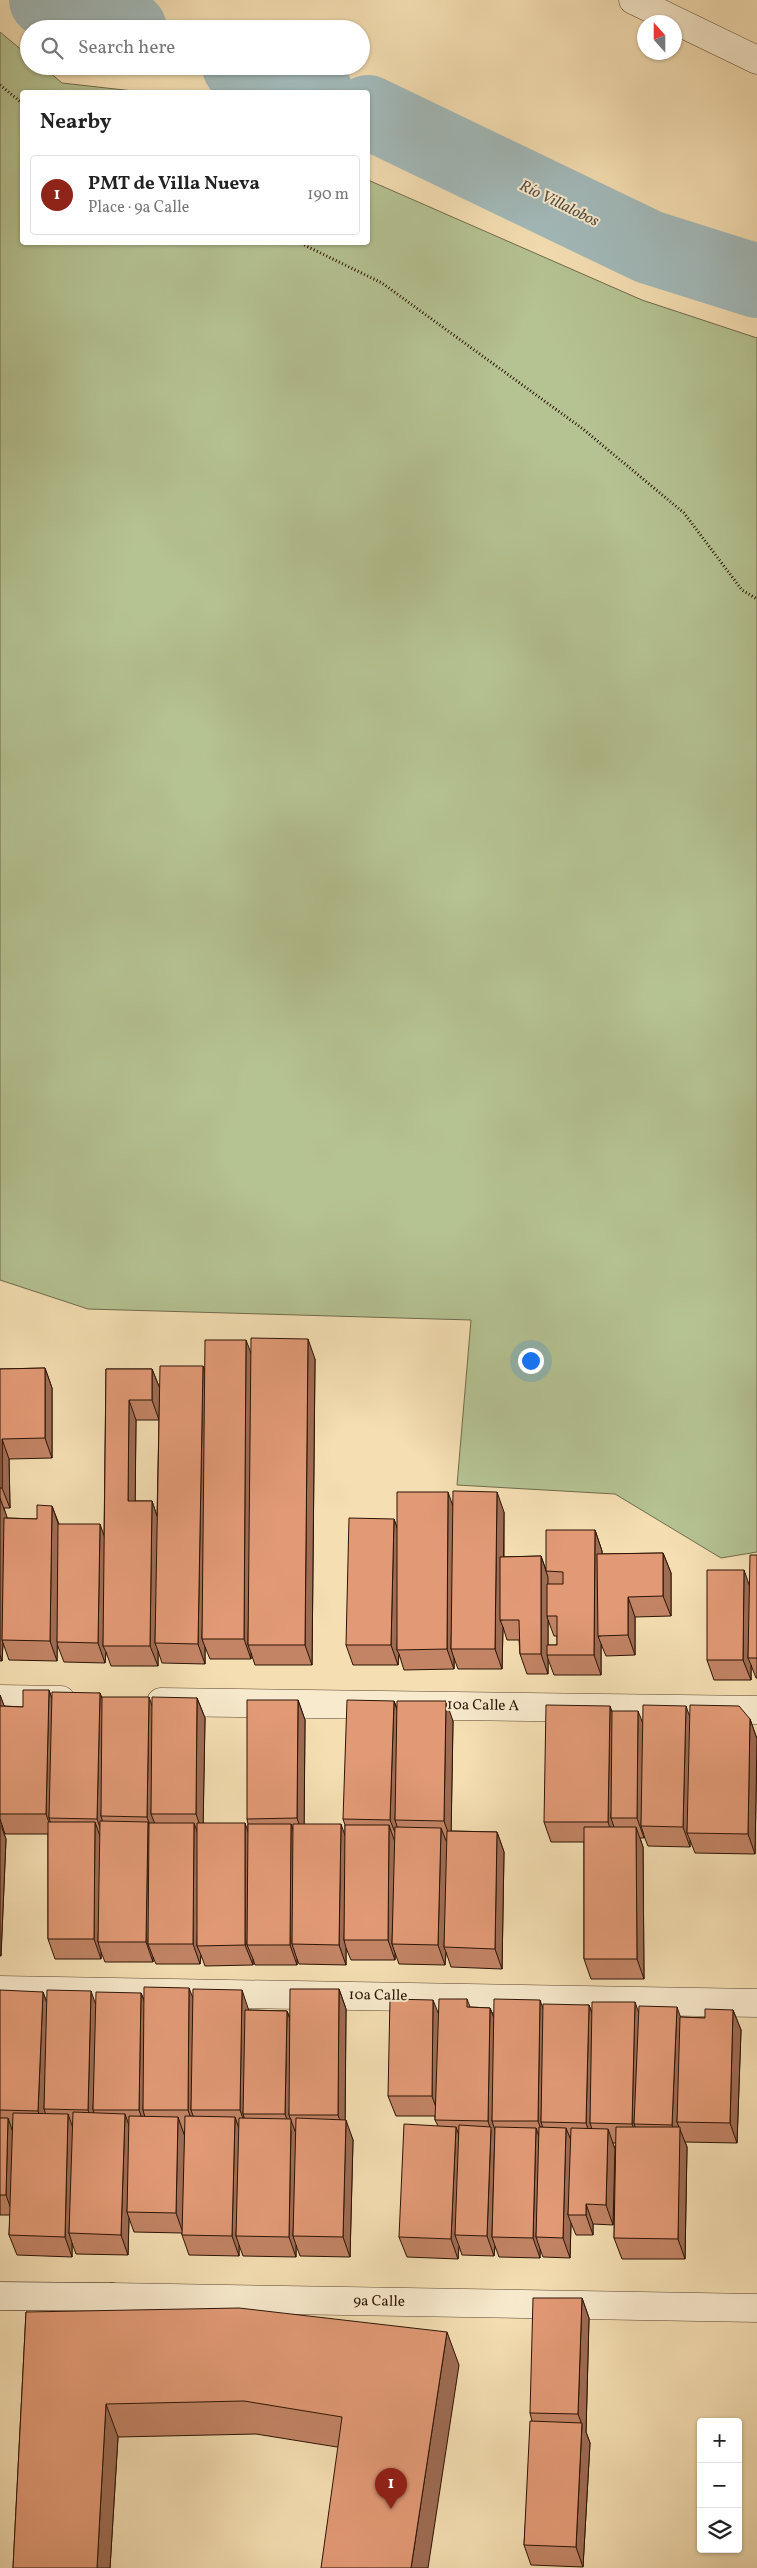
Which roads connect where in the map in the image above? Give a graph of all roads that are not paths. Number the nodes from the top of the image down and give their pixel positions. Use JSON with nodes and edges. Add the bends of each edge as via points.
{"nodes":[{"id":1,"x":633,"y":0,"type":"edge"},
{"id":2,"x":757,"y":60,"type":"edge"},
{"id":3,"x":0,"y":1699,"type":"edge"},
{"id":4,"x":90,"y":1700,"type":"edge"},
{"id":5,"x":140,"y":1701,"type":"edge"},
{"id":6,"x":757,"y":1710,"type":"edge"},
{"id":7,"x":0,"y":1990,"type":"edge"},
{"id":8,"x":757,"y":2003,"type":"edge"},
{"id":9,"x":0,"y":2296,"type":"edge"},
{"id":10,"x":757,"y":2308,"type":"edge"}],
"edges":[{"from":1,"to":2,"type":"street"},
{"from":3,"to":4,"type":"street"},
{"from":5,"to":6,"type":"street","name":"10a Calle A"},
{"from":7,"to":8,"type":"street","name":"10a Calle"},
{"from":9,"to":10,"type":"street","name":"9a Calle"}]}
